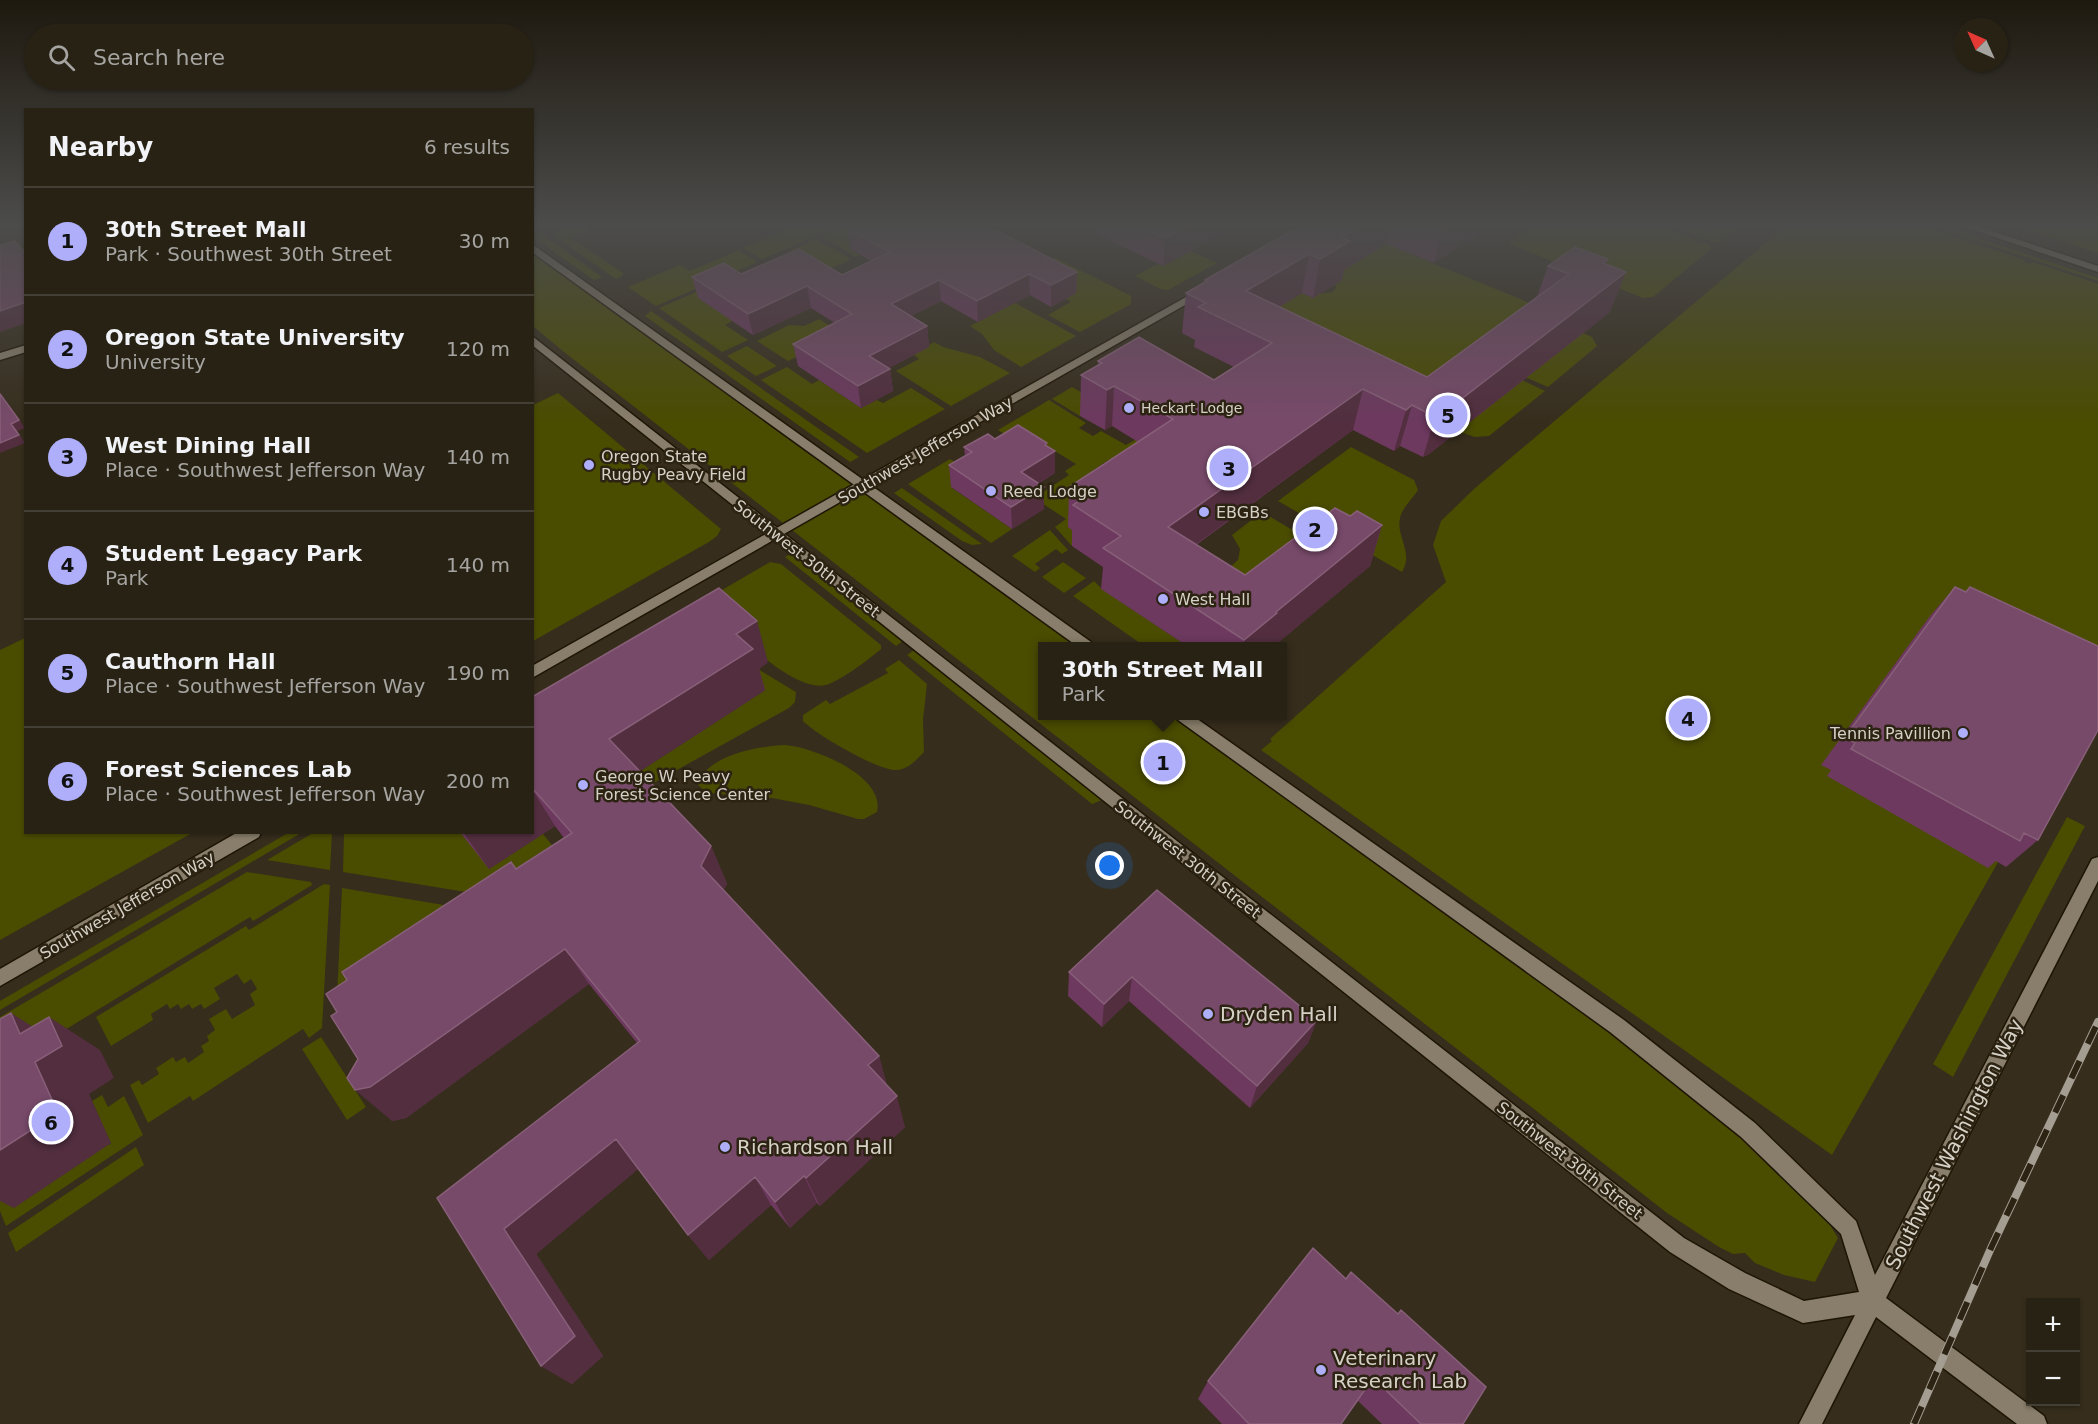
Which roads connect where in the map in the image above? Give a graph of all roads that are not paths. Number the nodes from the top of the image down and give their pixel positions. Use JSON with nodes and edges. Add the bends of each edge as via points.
{"nodes":[{"id":1,"x":593,"y":291,"type":"edge"},
{"id":2,"x":1202,"y":291,"type":"edge"},
{"id":3,"x":534,"y":341,"type":"edge"},
{"id":4,"x":24,"y":349,"type":"edge"},
{"id":5,"x":0,"y":357,"type":"edge"},
{"id":6,"x":862,"y":486,"type":"junction"},
{"id":7,"x":778,"y":535,"type":"junction"},
{"id":8,"x":1080,"y":642,"type":"edge"},
{"id":9,"x":534,"y":672,"type":"edge"},
{"id":10,"x":1189,"y":720,"type":"edge"},
{"id":11,"x":251,"y":834,"type":"edge"},
{"id":12,"x":2098,"y":864,"type":"edge"},
{"id":13,"x":0,"y":978,"type":"edge"},
{"id":14,"x":1873,"y":1301,"type":"junction"},
{"id":15,"x":1810,"y":1424,"type":"edge"},
{"id":16,"x":2036,"y":1424,"type":"edge"}],
"edges":[{"from":1,"to":6,"type":"street"},
{"from":2,"to":6,"type":"street","name":"Southwest Jefferson Way"},
{"from":3,"to":7,"type":"street","name":"Southwest 30th Street"},
{"from":4,"to":5,"type":"street"},
{"from":6,"to":7,"type":"street","name":"Southwest Jefferson Way"},
{"from":6,"to":8,"type":"street"},
{"from":7,"to":9,"type":"street","name":"Southwest Jefferson Way"},
{"from":7,"to":14,"type":"street","name":"Southwest 30th Street","via":[[1677,1245],[1737,1281],[1803,1312]]},
{"from":10,"to":14,"type":"street","via":[[1617,1026],[1740,1124],[1849,1228]]},
{"from":11,"to":13,"type":"street","name":"Southwest Jefferson Way"},
{"from":12,"to":14,"type":"street","name":"Southwest Washington Way"},
{"from":14,"to":15,"type":"street","name":"Southwest Washington Way"},
{"from":14,"to":16,"type":"street"}]}
